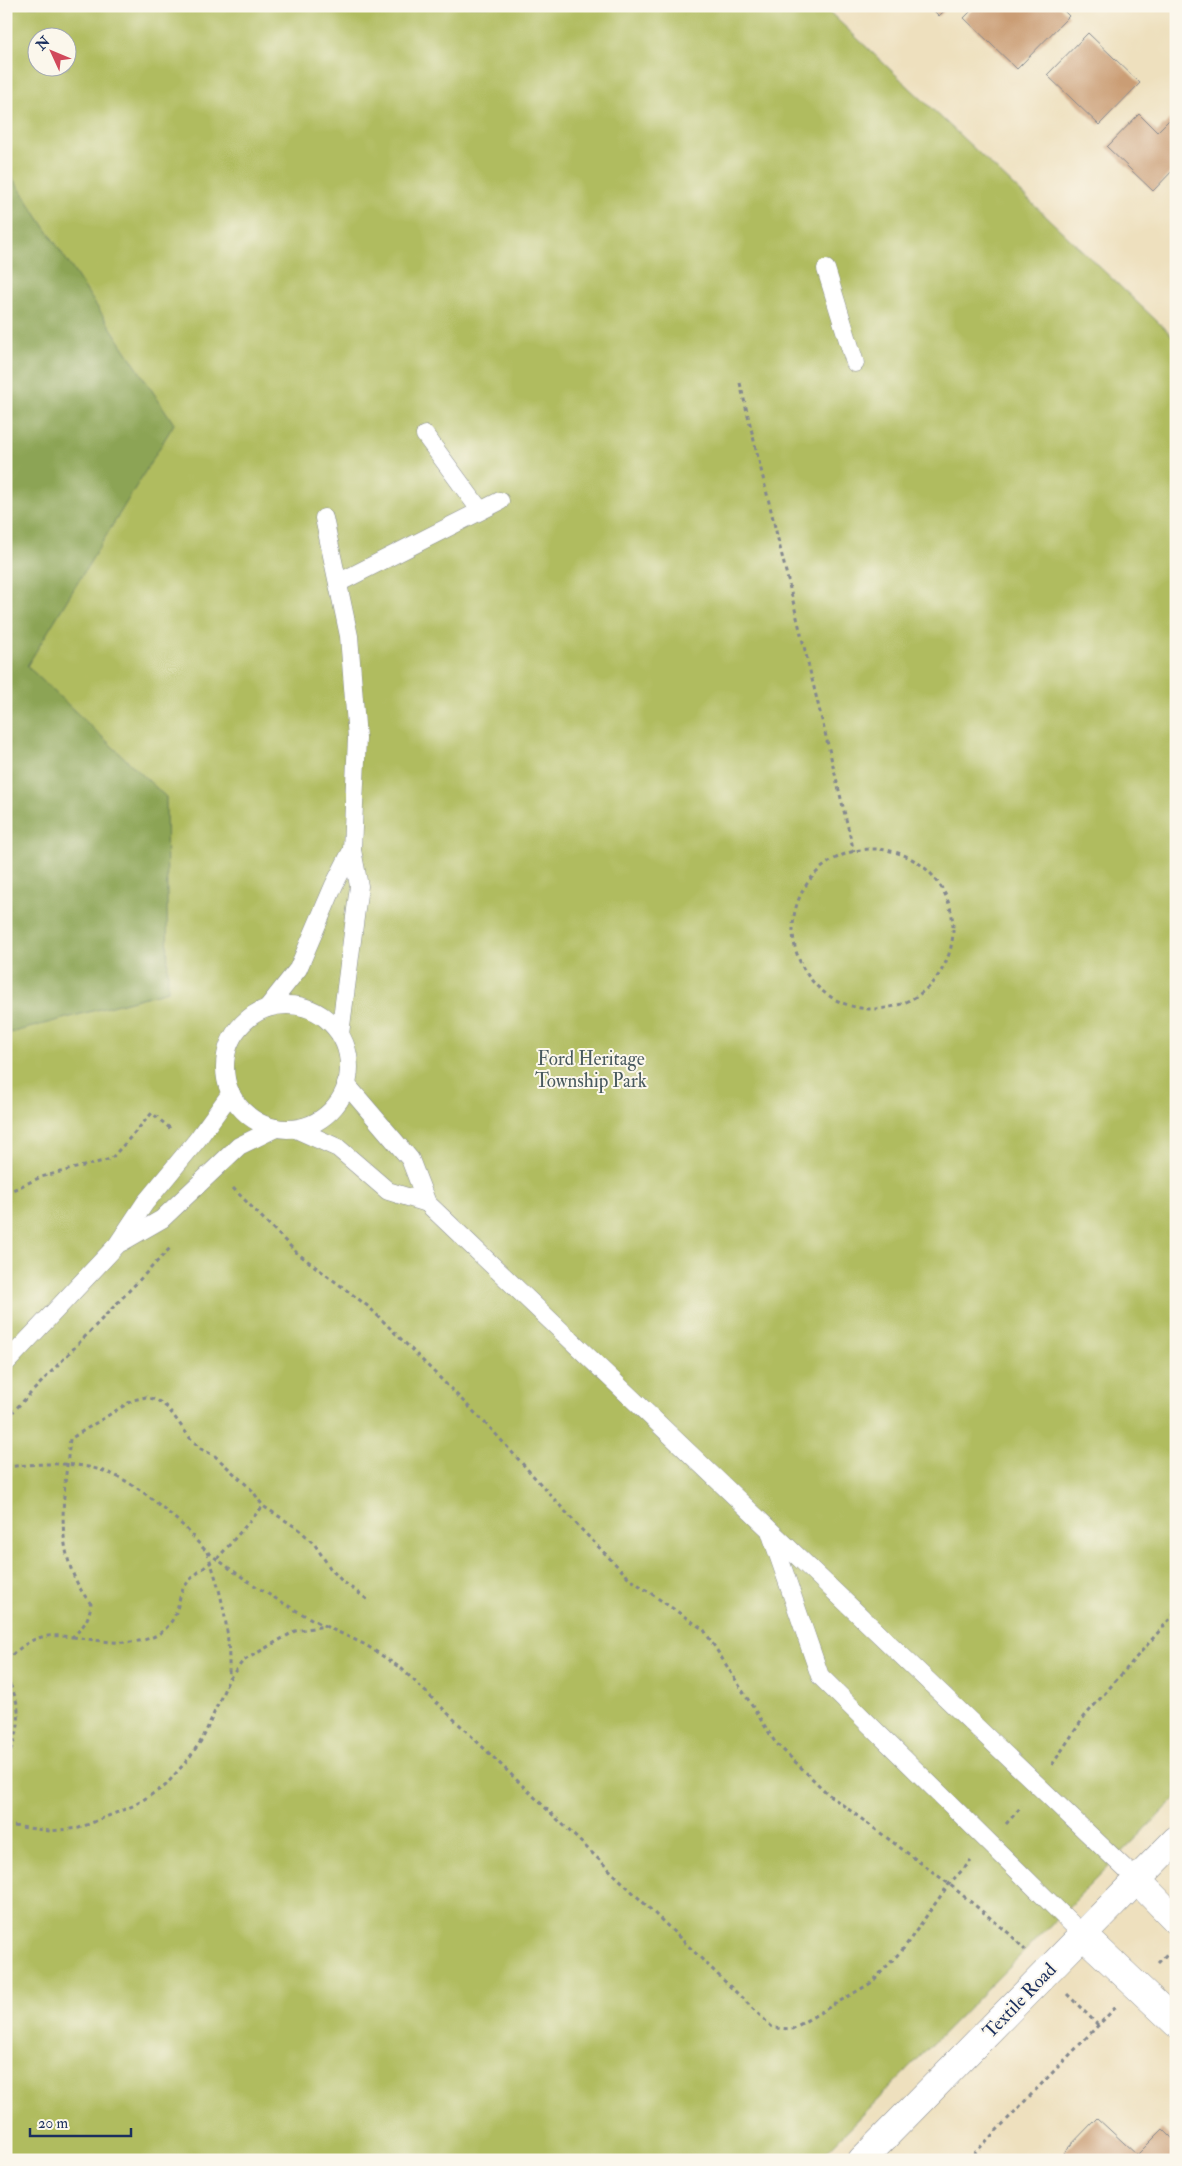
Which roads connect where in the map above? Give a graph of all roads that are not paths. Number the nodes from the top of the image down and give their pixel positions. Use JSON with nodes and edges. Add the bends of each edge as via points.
{"nodes":[{"id":1,"x":826,"y":269,"type":"dead end"},
{"id":2,"x":855,"y":363,"type":"dead end"},
{"id":3,"x":425,"y":435,"type":"dead end"},
{"id":4,"x":500,"y":501,"type":"dead end"},
{"id":5,"x":480,"y":510,"type":"junction"},
{"id":6,"x":324,"y":518,"type":"dead end"},
{"id":7,"x":338,"y":584,"type":"junction"},
{"id":8,"x":352,"y":850,"type":"junction"},
{"id":9,"x":267,"y":1008,"type":"junction"},
{"id":10,"x":340,"y":1034,"type":"junction"},
{"id":11,"x":346,"y":1084,"type":"junction"},
{"id":12,"x":231,"y":1093,"type":"junction"},
{"id":13,"x":276,"y":1128,"type":"junction"},
{"id":14,"x":296,"y":1129,"type":"junction"},
{"id":15,"x":427,"y":1203,"type":"junction"},
{"id":16,"x":117,"y":1245,"type":"junction"},
{"id":17,"x":6,"y":1363,"type":"edge"},
{"id":18,"x":770,"y":1531,"type":"junction"},
{"id":19,"x":1176,"y":1840,"type":"edge"},
{"id":20,"x":1137,"y":1880,"type":"junction"},
{"id":21,"x":1176,"y":1920,"type":"edge"},
{"id":22,"x":1083,"y":1935,"type":"junction"},
{"id":23,"x":1176,"y":2023,"type":"edge"},
{"id":24,"x":862,"y":2160,"type":"edge"}],
"edges":[{"from":1,"to":2,"type":"lane"},
{"from":3,"to":5,"type":"lane"},
{"from":4,"to":5,"type":"lane"},
{"from":5,"to":7,"type":"lane"},
{"from":6,"to":7,"type":"lane"},
{"from":7,"to":8,"type":"lane","via":[[349,636],[357,738]]},
{"from":8,"to":9,"type":"lane","via":[[298,969]]},
{"from":8,"to":10,"type":"lane","via":[[359,886]]},
{"from":9,"to":10,"type":"lane","via":[[288,1005],[308,1008],[326,1018]]},
{"from":9,"to":12,"type":"lane","via":[[249,1018],[235,1034],[227,1053],[226,1073]]},
{"from":10,"to":11,"type":"lane","via":[[348,1053]]},
{"from":11,"to":14,"type":"lane","via":[[331,1111],[315,1123]]},
{"from":11,"to":15,"type":"lane","via":[[410,1159]]},
{"from":12,"to":13,"type":"lane","via":[[241,1109],[257,1122]]},
{"from":12,"to":16,"type":"lane"},
{"from":13,"to":14,"type":"lane"},
{"from":13,"to":16,"type":"lane","via":[[239,1146],[162,1219]]},
{"from":14,"to":15,"type":"lane","via":[[338,1148],[388,1191]]},
{"from":15,"to":18,"type":"lane"},
{"from":16,"to":17,"type":"lane"},
{"from":18,"to":20,"type":"lane"},
{"from":18,"to":22,"type":"lane","via":[[820,1676]]},
{"from":19,"to":20,"type":"main road","name":"Textile Road"},
{"from":20,"to":21,"type":"main road"},
{"from":20,"to":22,"type":"main road","name":"Textile Road"},
{"from":22,"to":23,"type":"main road"},
{"from":22,"to":24,"type":"main road","name":"Textile Road"}]}
